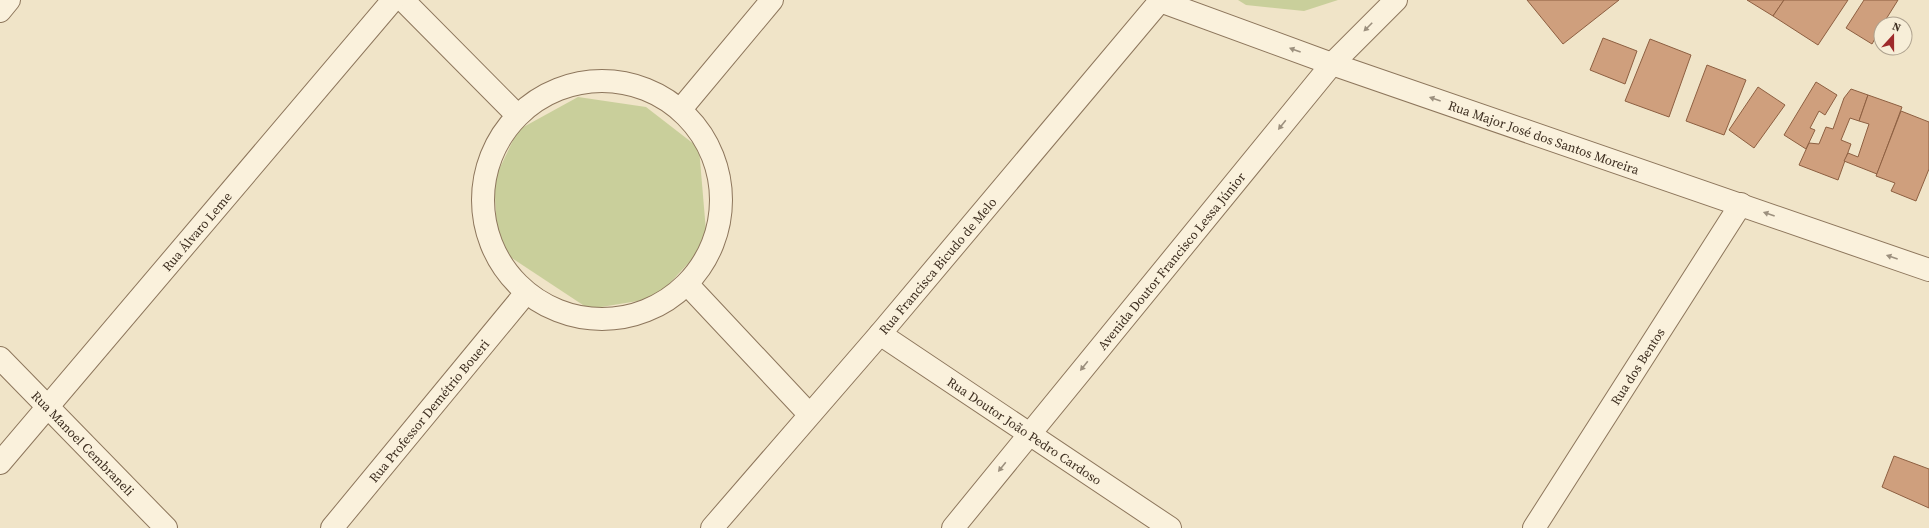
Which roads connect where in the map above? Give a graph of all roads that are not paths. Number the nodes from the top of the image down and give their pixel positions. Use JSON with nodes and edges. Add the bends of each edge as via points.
{"nodes":[{"id":1,"x":9,"y":0,"type":"edge"},
{"id":2,"x":393,"y":0,"type":"edge"},
{"id":3,"x":403,"y":0,"type":"edge"},
{"id":4,"x":772,"y":0,"type":"edge"},
{"id":5,"x":1160,"y":0,"type":"edge"},
{"id":6,"x":1396,"y":0,"type":"edge"},
{"id":7,"x":0,"y":11,"type":"edge"},
{"id":8,"x":1332,"y":64,"type":"junction"},
{"id":9,"x":681,"y":109,"type":"junction"},
{"id":10,"x":517,"y":115,"type":"junction"},
{"id":11,"x":1740,"y":204,"type":"junction"},
{"id":12,"x":1929,"y":270,"type":"edge"},
{"id":13,"x":688,"y":285,"type":"junction"},
{"id":14,"x":525,"y":294,"type":"junction"},
{"id":15,"x":880,"y":334,"type":"junction"},
{"id":16,"x":0,"y":358,"type":"edge"},
{"id":17,"x":48,"y":406,"type":"junction"},
{"id":18,"x":809,"y":414,"type":"junction"},
{"id":19,"x":1029,"y":433,"type":"junction"},
{"id":20,"x":0,"y":463,"type":"edge"},
{"id":21,"x":166,"y":528,"type":"edge"},
{"id":22,"x":332,"y":528,"type":"edge"},
{"id":23,"x":712,"y":528,"type":"edge"},
{"id":24,"x":952,"y":528,"type":"edge"},
{"id":25,"x":1170,"y":528,"type":"edge"},
{"id":26,"x":1534,"y":528,"type":"edge"}],
"edges":[{"from":1,"to":7,"type":"street"},
{"from":2,"to":17,"type":"street","name":"Rua Álvaro Leme"},
{"from":3,"to":10,"type":"street"},
{"from":4,"to":9,"type":"street"},
{"from":8,"to":5,"type":"street","name":"Rua Major José dos Santos Moreira","one_way":true},
{"from":5,"to":15,"type":"street","name":"Rua Francisca Bicudo de Melo"},
{"from":6,"to":8,"type":"street","name":"Avenida Doutor Francisco Lessa Júnior","one_way":true},
{"from":11,"to":8,"type":"street","name":"Rua Major José dos Santos Moreira","one_way":true},
{"from":8,"to":19,"type":"street","name":"Avenida Doutor Francisco Lessa Júnior","one_way":true},
{"from":9,"to":10,"type":"street","via":[[642,87],[598,80],[554,90]]},
{"from":9,"to":13,"type":"street","via":[[711,148],[723,196],[715,244]]},
{"from":10,"to":14,"type":"street","via":[[489,157],[481,206],[494,254]]},
{"from":12,"to":11,"type":"street","name":"Rua Major José dos Santos Moreira","one_way":true},
{"from":11,"to":26,"type":"street","name":"Rua dos Bentos"},
{"from":13,"to":14,"type":"street","via":[[652,310],[608,321],[564,314]]},
{"from":13,"to":18,"type":"street"},
{"from":14,"to":22,"type":"street","name":"Rua Professor Demétrio Boueri"},
{"from":15,"to":18,"type":"street","name":"Rua Francisca Bicudo de Melo"},
{"from":15,"to":19,"type":"street","name":"Rua Doutor João Pedro Cardoso"},
{"from":16,"to":17,"type":"street","name":"Rua Manoel Cembraneli"},
{"from":17,"to":20,"type":"street","name":"Rua Álvaro Leme"},
{"from":17,"to":21,"type":"street","name":"Rua Manoel Cembraneli"},
{"from":18,"to":23,"type":"street","name":"Rua Francisca Bicudo de Melo"},
{"from":19,"to":24,"type":"street","name":"Avenida Doutor Francisco Lessa Júnior","one_way":true},
{"from":19,"to":25,"type":"street","name":"Rua Doutor João Pedro Cardoso"}]}
